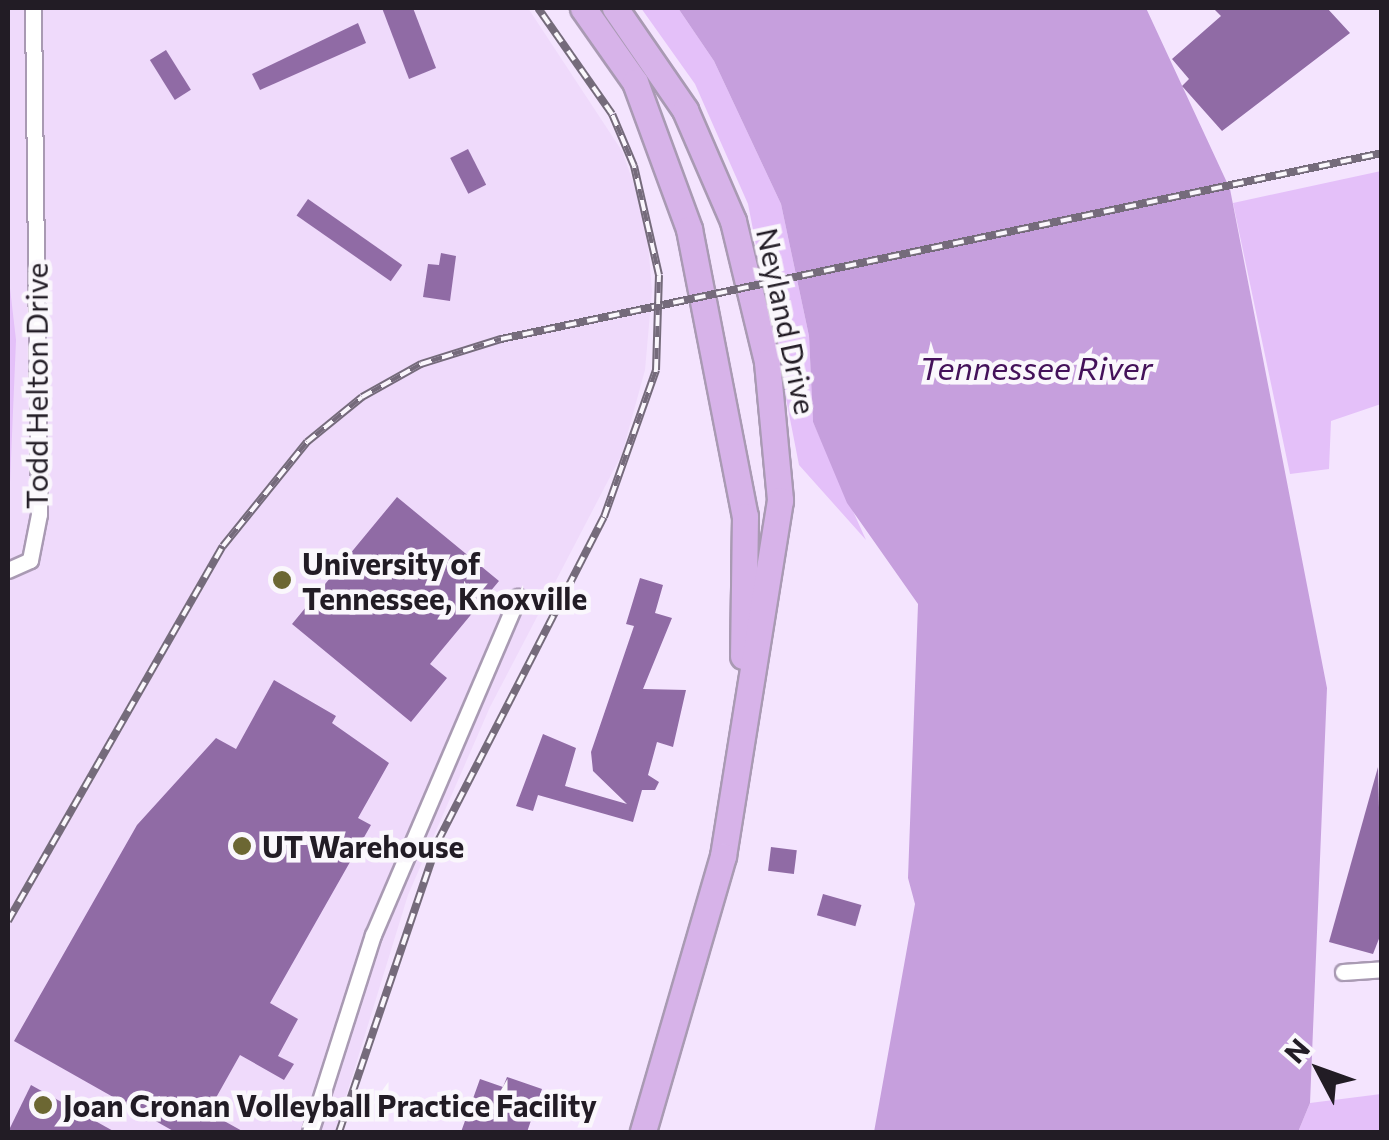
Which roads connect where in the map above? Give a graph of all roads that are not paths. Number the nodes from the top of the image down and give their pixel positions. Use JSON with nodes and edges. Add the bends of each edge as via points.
{"nodes":[{"id":1,"x":32,"y":8,"type":"edge"},
{"id":2,"x":583,"y":8,"type":"edge"},
{"id":3,"x":615,"y":8,"type":"edge"},
{"id":4,"x":8,"y":570,"type":"edge"},
{"id":5,"x":518,"y":597,"type":"dead end"},
{"id":6,"x":747,"y":675,"type":"junction"},
{"id":7,"x":1382,"y":969,"type":"edge"},
{"id":8,"x":1343,"y":972,"type":"dead end"},
{"id":9,"x":310,"y":1132,"type":"edge"},
{"id":10,"x":643,"y":1132,"type":"edge"}],
"edges":[{"from":1,"to":4,"type":"street","name":"Todd Helton Drive","via":[[39,514],[30,560]]},
{"from":2,"to":6,"type":"main road","name":"Neyland Drive","via":[[658,130],[689,229],[745,516]]},
{"from":3,"to":6,"type":"main road","name":"Neyland Drive","via":[[706,150],[767,362],[778,531]]},
{"from":5,"to":9,"type":"street","via":[[373,935]]},
{"from":6,"to":10,"type":"main road","name":"Neyland Drive","via":[[724,856]]},
{"from":7,"to":8,"type":"street"}]}
